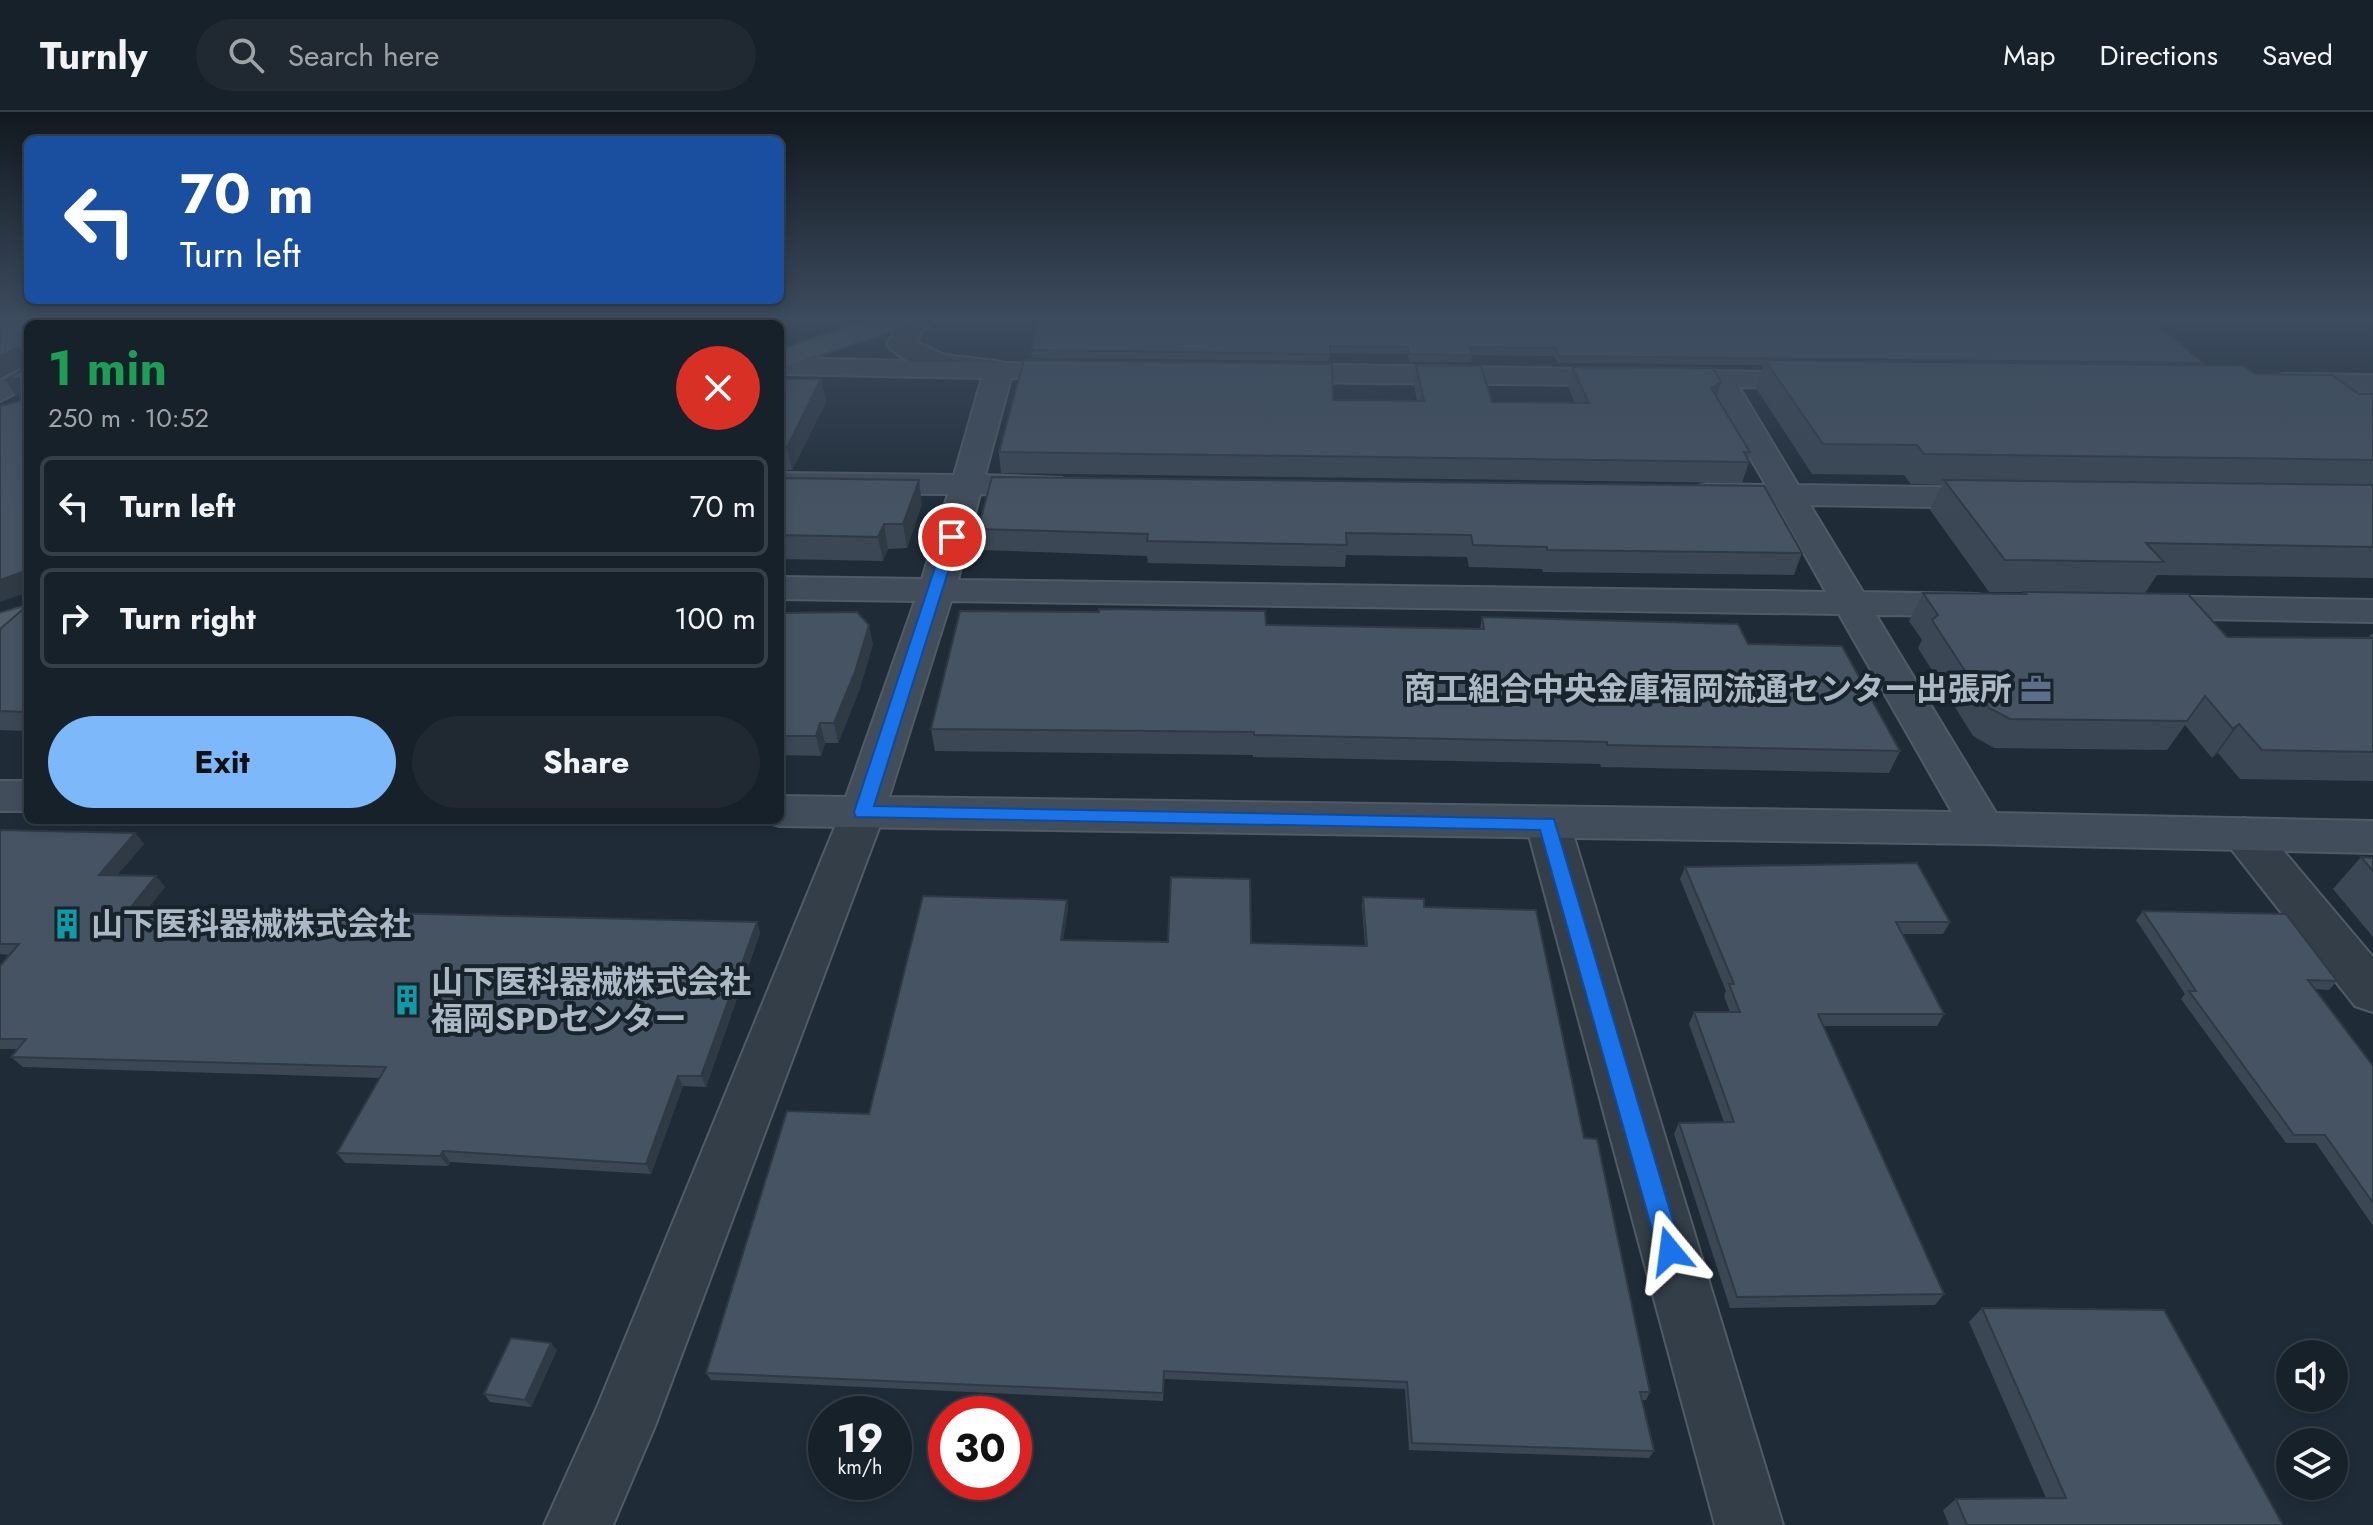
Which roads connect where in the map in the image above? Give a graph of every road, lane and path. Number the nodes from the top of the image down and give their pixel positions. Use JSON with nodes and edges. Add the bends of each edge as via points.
{"nodes":[{"id":1,"x":995,"y":384,"type":"edge"},
{"id":2,"x":1722,"y":384,"type":"edge"},
{"id":3,"x":24,"y":406,"type":"edge"},
{"id":4,"x":0,"y":414,"type":"edge"},
{"id":5,"x":784,"y":483,"type":"edge"},
{"id":6,"x":967,"y":484,"type":"junction"},
{"id":7,"x":1078,"y":486,"type":"edge"},
{"id":8,"x":1678,"y":494,"type":"edge"},
{"id":9,"x":1788,"y":496,"type":"junction"},
{"id":10,"x":2025,"y":499,"type":"edge"},
{"id":11,"x":784,"y":588,"type":"edge"},
{"id":12,"x":937,"y":590,"type":"junction"},
{"id":13,"x":1850,"y":603,"type":"junction"},
{"id":14,"x":2008,"y":605,"type":"edge"},
{"id":15,"x":2103,"y":606,"type":"edge"},
{"id":16,"x":2373,"y":611,"type":"edge"},
{"id":17,"x":24,"y":618,"type":"edge"},
{"id":18,"x":0,"y":627,"type":"edge"},
{"id":19,"x":0,"y":796,"type":"edge"},
{"id":20,"x":24,"y":796,"type":"edge"},
{"id":21,"x":784,"y":811,"type":"edge"},
{"id":22,"x":863,"y":812,"type":"junction"},
{"id":23,"x":1548,"y":824,"type":"junction"},
{"id":24,"x":1983,"y":828,"type":"junction"},
{"id":25,"x":2244,"y":834,"type":"junction"},
{"id":26,"x":2373,"y":837,"type":"edge"},
{"id":27,"x":2373,"y":992,"type":"edge"},
{"id":28,"x":578,"y":1525,"type":"edge"},
{"id":29,"x":1749,"y":1525,"type":"edge"}],
"edges":[{"from":1,"to":6,"type":"street"},
{"from":2,"to":9,"type":"street"},
{"from":3,"to":4,"type":"street"},
{"from":5,"to":6,"type":"street"},
{"from":6,"to":7,"type":"street"},
{"from":6,"to":12,"type":"street"},
{"from":8,"to":9,"type":"street"},
{"from":9,"to":10,"type":"street"},
{"from":9,"to":13,"type":"street"},
{"from":11,"to":12,"type":"street"},
{"from":12,"to":13,"type":"street"},
{"from":12,"to":22,"type":"street"},
{"from":13,"to":14,"type":"street"},
{"from":13,"to":24,"type":"street"},
{"from":15,"to":16,"type":"street"},
{"from":17,"to":18,"type":"main road"},
{"from":19,"to":20,"type":"street"},
{"from":21,"to":22,"type":"street"},
{"from":22,"to":23,"type":"street"},
{"from":22,"to":28,"type":"street","via":[[622,1426]]},
{"from":23,"to":24,"type":"street"},
{"from":23,"to":29,"type":"street"},
{"from":24,"to":25,"type":"street"},
{"from":25,"to":26,"type":"street"},
{"from":25,"to":27,"type":"street"}]}
